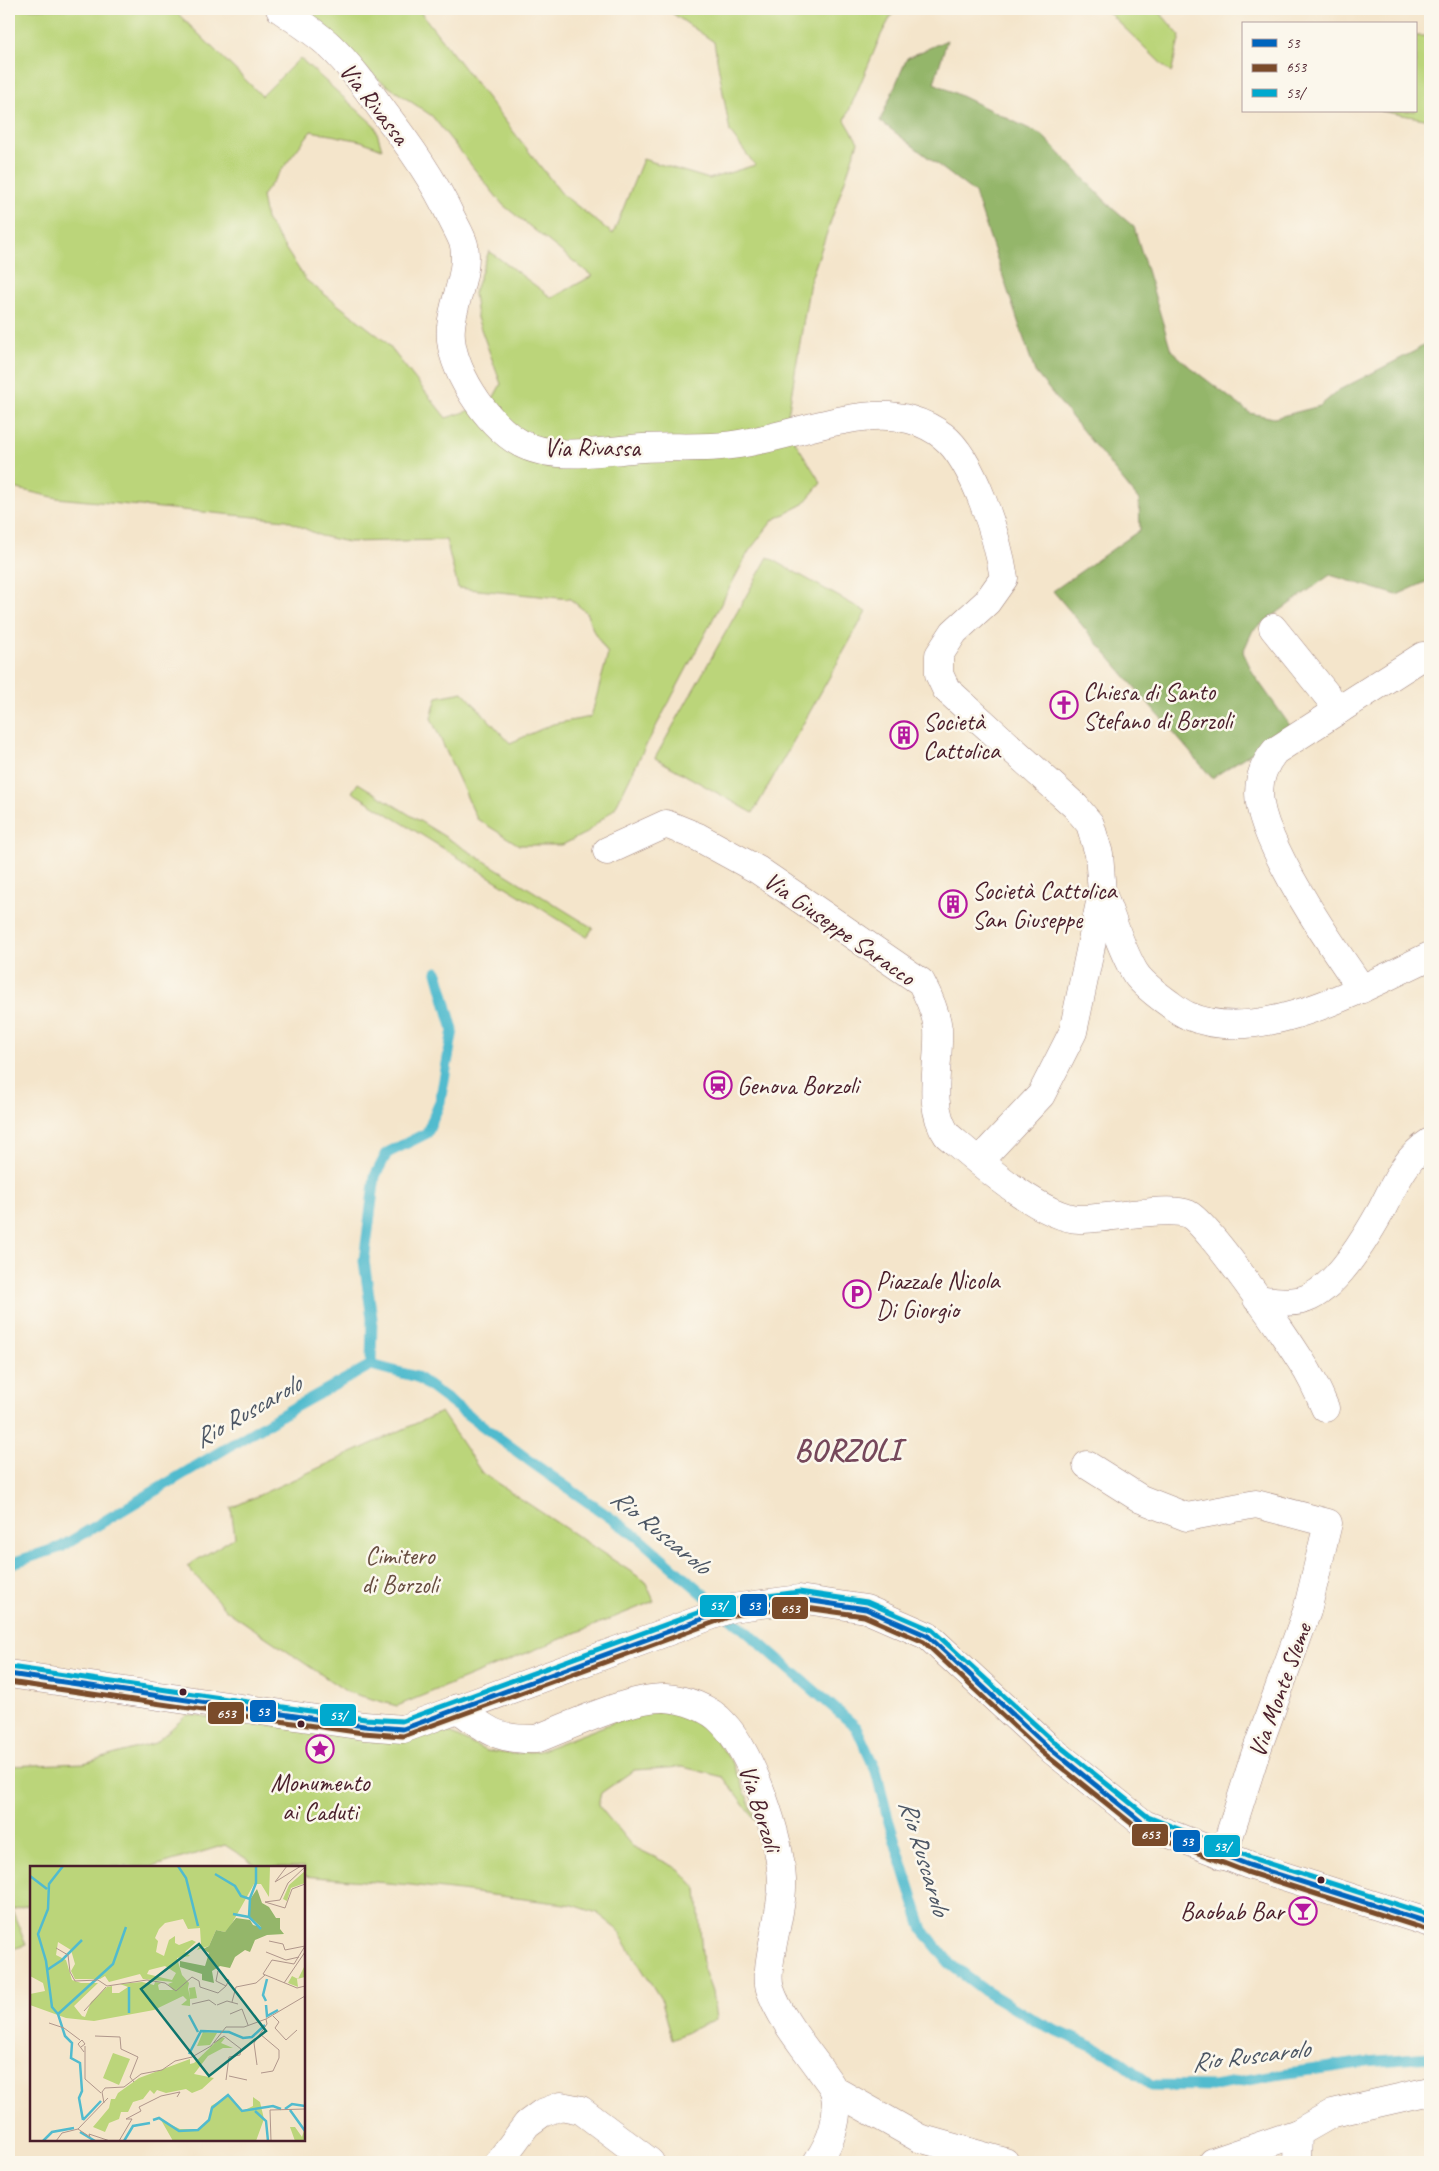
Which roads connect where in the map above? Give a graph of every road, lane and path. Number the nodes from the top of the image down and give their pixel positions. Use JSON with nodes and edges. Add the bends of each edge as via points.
{"nodes":[{"id":1,"x":280,"y":9,"type":"edge"},
{"id":2,"x":1273,"y":628,"type":"dead end"},
{"id":3,"x":1423,"y":656,"type":"dead end"},
{"id":4,"x":1339,"y":710,"type":"junction"},
{"id":5,"x":607,"y":851,"type":"dead end"},
{"id":6,"x":1102,"y":893,"type":"junction"},
{"id":7,"x":1430,"y":956,"type":"edge"},
{"id":8,"x":1362,"y":989,"type":"junction"},
{"id":9,"x":1430,"y":1142,"type":"edge"},
{"id":10,"x":980,"y":1161,"type":"junction"},
{"id":11,"x":1257,"y":1299,"type":"junction"},
{"id":12,"x":1325,"y":1408,"type":"dead end"},
{"id":13,"x":1086,"y":1465,"type":"dead end"},
{"id":14,"x":9,"y":1674,"type":"edge"},
{"id":15,"x":457,"y":1708,"type":"junction"},
{"id":16,"x":1223,"y":1856,"type":"junction"},
{"id":17,"x":1430,"y":1923,"type":"edge"},
{"id":18,"x":834,"y":2090,"type":"junction"},
{"id":19,"x":1430,"y":2091,"type":"edge"},
{"id":20,"x":1298,"y":2133,"type":"junction"},
{"id":21,"x":499,"y":2162,"type":"edge"},
{"id":22,"x":650,"y":2162,"type":"edge"},
{"id":23,"x":817,"y":2162,"type":"edge"},
{"id":24,"x":1005,"y":2162,"type":"edge"},
{"id":25,"x":1213,"y":2162,"type":"edge"},
{"id":26,"x":1297,"y":2162,"type":"edge"}],
"edges":[{"from":1,"to":6,"type":"street","name":"Via Rivassa","via":[[329,46],[364,86],[408,143],[439,191],[464,245],[463,278],[451,326],[455,360],[461,377],[475,398],[520,443],[554,452],[732,445],[876,415],[912,418],[943,436],[964,461],[999,546],[1004,578],[987,602],[954,632],[939,655],[939,674],[946,689],[1075,806],[1090,824],[1099,854]]},
{"from":2,"to":4,"type":"street"},
{"from":3,"to":4,"type":"street"},
{"from":4,"to":8,"type":"street","via":[[1274,751],[1265,763],[1259,793],[1262,814],[1300,893]]},
{"from":5,"to":10,"type":"street","name":"Via Giuseppe Saracco","via":[[666,824],[683,831],[758,870],[921,982],[932,1002],[938,1028],[935,1110],[939,1124],[947,1135]]},
{"from":6,"to":8,"type":"street","via":[[1134,972],[1157,994],[1189,1016],[1242,1025],[1277,1021]]},
{"from":6,"to":10,"type":"street","via":[[1073,1032],[1041,1095]]},
{"from":7,"to":8,"type":"street"},
{"from":9,"to":11,"type":"street","via":[[1399,1174],[1381,1210],[1351,1256],[1322,1289],[1300,1300]]},
{"from":10,"to":11,"type":"street","via":[[1038,1205],[1064,1217],[1080,1219],[1180,1211],[1190,1215],[1212,1236]]},
{"from":11,"to":12,"type":"street","via":[[1301,1360]]},
{"from":13,"to":16,"type":"street","name":"Via Monte Sleme","via":[[1141,1499],[1187,1518],[1256,1504],[1328,1523],[1307,1612],[1255,1755]]},
{"from":14,"to":15,"type":"street","via":[[403,1729]]},
{"from":15,"to":16,"type":"street","via":[[732,1608],[799,1599],[866,1609],[928,1636],[1048,1746],[1144,1824]]},
{"from":15,"to":18,"type":"street","name":"Via Borzoli","via":[[501,1737],[536,1740],[627,1705],[665,1698],[686,1702],[723,1722],[738,1742],[760,1788],[782,1880],[781,1911],[769,1970],[769,1987],[782,2014]]},
{"from":16,"to":17,"type":"street"},
{"from":18,"to":23,"type":"street","name":"Via Borzoli","via":[[837,2110],[833,2132]]},
{"from":18,"to":24,"type":"street","via":[[918,2138]]},
{"from":19,"to":20,"type":"street","via":[[1333,2113]]},
{"from":20,"to":25,"type":"street"},
{"from":20,"to":26,"type":"street"},
{"from":21,"to":22,"type":"street","via":[[527,2124],[542,2113],[562,2106],[581,2110]]}]}
